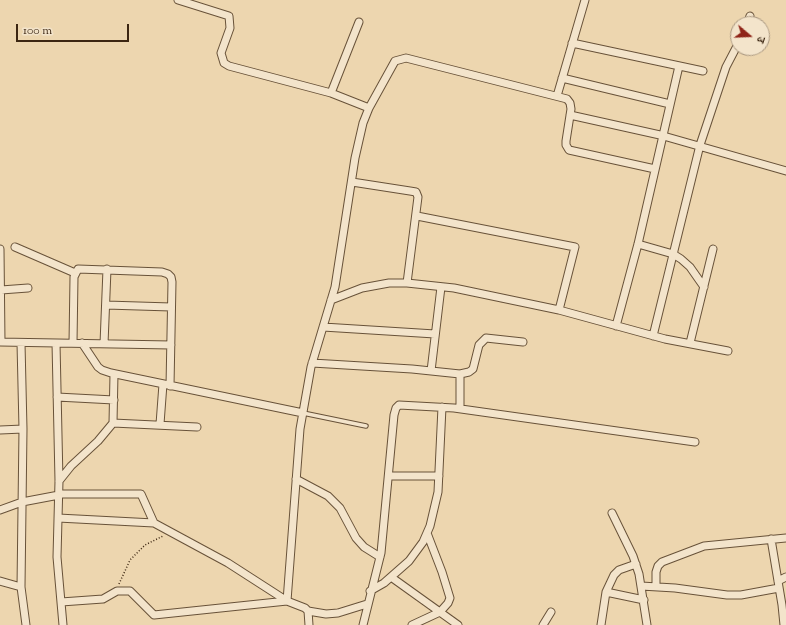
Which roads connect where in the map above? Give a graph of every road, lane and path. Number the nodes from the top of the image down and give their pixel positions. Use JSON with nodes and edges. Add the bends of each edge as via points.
{"nodes":[{"id":1,"x":178,"y":0,"type":"edge"},
{"id":2,"x":585,"y":0,"type":"edge"},
{"id":3,"x":359,"y":22,"type":"dead end"},
{"id":4,"x":572,"y":43,"type":"junction"},
{"id":5,"x":732,"y":56,"type":"edge"},
{"id":6,"x":679,"y":66,"type":"junction"},
{"id":7,"x":703,"y":71,"type":"dead end"},
{"id":8,"x":562,"y":78,"type":"junction"},
{"id":9,"x":331,"y":93,"type":"junction"},
{"id":10,"x":557,"y":96,"type":"junction"},
{"id":11,"x":670,"y":104,"type":"junction"},
{"id":12,"x":369,"y":108,"type":"junction"},
{"id":13,"x":570,"y":115,"type":"junction"},
{"id":14,"x":663,"y":135,"type":"junction"},
{"id":15,"x":700,"y":145,"type":"junction"},
{"id":16,"x":655,"y":169,"type":"junction"},
{"id":17,"x":786,"y":171,"type":"edge"},
{"id":18,"x":352,"y":182,"type":"junction"},
{"id":19,"x":417,"y":216,"type":"junction"},
{"id":20,"x":638,"y":244,"type":"junction"},
{"id":21,"x":15,"y":247,"type":"dead end"},
{"id":22,"x":0,"y":248,"type":"edge"},
{"id":23,"x":713,"y":249,"type":"dead end"},
{"id":24,"x":673,"y":254,"type":"junction"},
{"id":25,"x":107,"y":269,"type":"junction"},
{"id":26,"x":75,"y":273,"type":"junction"},
{"id":27,"x":407,"y":282,"type":"junction"},
{"id":28,"x":441,"y":286,"type":"junction"},
{"id":29,"x":704,"y":287,"type":"junction"},
{"id":30,"x":28,"y":288,"type":"dead end"},
{"id":31,"x":1,"y":290,"type":"edge"},
{"id":32,"x":331,"y":300,"type":"junction"},
{"id":33,"x":106,"y":305,"type":"junction"},
{"id":34,"x":172,"y":307,"type":"junction"},
{"id":35,"x":559,"y":310,"type":"junction"},
{"id":36,"x":616,"y":326,"type":"junction"},
{"id":37,"x":323,"y":327,"type":"junction"},
{"id":38,"x":435,"y":334,"type":"junction"},
{"id":39,"x":653,"y":336,"type":"junction"},
{"id":40,"x":1,"y":342,"type":"edge"},
{"id":41,"x":523,"y":342,"type":"dead end"},
{"id":42,"x":21,"y":343,"type":"junction"},
{"id":43,"x":56,"y":343,"type":"junction"},
{"id":44,"x":73,"y":343,"type":"junction"},
{"id":45,"x":82,"y":343,"type":"junction"},
{"id":46,"x":690,"y":343,"type":"junction"},
{"id":47,"x":104,"y":344,"type":"junction"},
{"id":48,"x":171,"y":345,"type":"junction"},
{"id":49,"x":728,"y":351,"type":"dead end"},
{"id":50,"x":312,"y":363,"type":"junction"},
{"id":51,"x":431,"y":372,"type":"junction"},
{"id":52,"x":114,"y":374,"type":"junction"},
{"id":53,"x":460,"y":374,"type":"junction"},
{"id":54,"x":167,"y":385,"type":"junction"},
{"id":55,"x":57,"y":397,"type":"junction"},
{"id":56,"x":114,"y":400,"type":"junction"},
{"id":57,"x":442,"y":407,"type":"junction"},
{"id":58,"x":460,"y":408,"type":"junction"},
{"id":59,"x":303,"y":413,"type":"junction"},
{"id":60,"x":113,"y":423,"type":"junction"},
{"id":61,"x":160,"y":424,"type":"junction"},
{"id":62,"x":366,"y":426,"type":"dead end"},
{"id":63,"x":197,"y":427,"type":"dead end"},
{"id":64,"x":24,"y":429,"type":"junction"},
{"id":65,"x":0,"y":430,"type":"edge"},
{"id":66,"x":695,"y":442,"type":"dead end"},
{"id":67,"x":389,"y":476,"type":"junction"},
{"id":68,"x":439,"y":476,"type":"junction"},
{"id":69,"x":296,"y":479,"type":"junction"},
{"id":70,"x":59,"y":481,"type":"junction"},
{"id":71,"x":59,"y":494,"type":"junction"},
{"id":72,"x":22,"y":502,"type":"junction"},
{"id":73,"x":0,"y":510,"type":"edge"},
{"id":74,"x":612,"y":513,"type":"dead end"},
{"id":75,"x":58,"y":518,"type":"junction"},
{"id":76,"x":154,"y":523,"type":"junction"},
{"id":77,"x":427,"y":533,"type":"junction"},
{"id":78,"x":173,"y":534,"type":"junction"},
{"id":79,"x":786,"y":538,"type":"edge"},
{"id":80,"x":770,"y":539,"type":"junction"},
{"id":81,"x":380,"y":557,"type":"junction"},
{"id":82,"x":636,"y":564,"type":"junction"},
{"id":83,"x":391,"y":577,"type":"junction"},
{"id":84,"x":786,"y":577,"type":"edge"},
{"id":85,"x":0,"y":581,"type":"edge"},
{"id":86,"x":778,"y":584,"type":"junction"},
{"id":87,"x":642,"y":586,"type":"junction"},
{"id":88,"x":656,"y":587,"type":"junction"},
{"id":89,"x":21,"y":588,"type":"junction"},
{"id":90,"x":117,"y":591,"type":"junction"},
{"id":91,"x":370,"y":591,"type":"junction"},
{"id":92,"x":606,"y":592,"type":"junction"},
{"id":93,"x":644,"y":600,"type":"junction"},
{"id":94,"x":287,"y":601,"type":"junction"},
{"id":95,"x":61,"y":602,"type":"junction"},
{"id":96,"x":367,"y":604,"type":"junction"},
{"id":97,"x":308,"y":611,"type":"junction"},
{"id":98,"x":440,"y":612,"type":"junction"},
{"id":99,"x":551,"y":612,"type":"dead end"},
{"id":100,"x":784,"y":612,"type":"edge"},
{"id":101,"x":26,"y":625,"type":"edge"},
{"id":102,"x":63,"y":625,"type":"edge"},
{"id":103,"x":309,"y":625,"type":"edge"},
{"id":104,"x":363,"y":625,"type":"edge"},
{"id":105,"x":412,"y":625,"type":"edge"},
{"id":106,"x":458,"y":625,"type":"edge"},
{"id":107,"x":543,"y":625,"type":"edge"},
{"id":108,"x":600,"y":625,"type":"edge"},
{"id":109,"x":647,"y":625,"type":"edge"},
{"id":110,"x":784,"y":625,"type":"edge"}],
"edges":[{"from":1,"to":9,"type":"street","via":[[230,16],[230,28],[221,54],[224,63]]},
{"from":2,"to":4,"type":"street"},
{"from":3,"to":9,"type":"street"},
{"from":4,"to":6,"type":"street"},
{"from":4,"to":8,"type":"street"},
{"from":5,"to":15,"type":"street","via":[[723,74]]},
{"from":6,"to":7,"type":"street"},
{"from":6,"to":11,"type":"street"},
{"from":8,"to":10,"type":"street"},
{"from":8,"to":11,"type":"street"},
{"from":9,"to":12,"type":"street"},
{"from":10,"to":12,"type":"street","via":[[406,58],[395,61]]},
{"from":10,"to":13,"type":"street","via":[[567,99],[570,103]]},
{"from":11,"to":14,"type":"street"},
{"from":12,"to":18,"type":"street"},
{"from":13,"to":14,"type":"street"},
{"from":13,"to":16,"type":"street","via":[[566,141],[569,150]]},
{"from":14,"to":15,"type":"street"},
{"from":14,"to":16,"type":"street"},
{"from":15,"to":17,"type":"street"},
{"from":15,"to":24,"type":"street"},
{"from":16,"to":20,"type":"street"},
{"from":18,"to":19,"type":"street","via":[[416,192],[419,202]]},
{"from":18,"to":32,"type":"street"},
{"from":19,"to":27,"type":"street"},
{"from":19,"to":35,"type":"street","via":[[575,247]]},
{"from":20,"to":24,"type":"street"},
{"from":20,"to":36,"type":"street"},
{"from":21,"to":26,"type":"street"},
{"from":22,"to":31,"type":"street"},
{"from":23,"to":29,"type":"street"},
{"from":24,"to":29,"type":"street","via":[[687,263]]},
{"from":24,"to":39,"type":"street"},
{"from":25,"to":26,"type":"street","via":[[84,268],[78,269]]},
{"from":25,"to":33,"type":"street"},
{"from":25,"to":34,"type":"street","via":[[168,274],[172,282]]},
{"from":26,"to":44,"type":"street"},
{"from":27,"to":28,"type":"street"},
{"from":27,"to":32,"type":"street","via":[[378,284]]},
{"from":28,"to":35,"type":"street"},
{"from":28,"to":38,"type":"street"},
{"from":29,"to":46,"type":"street"},
{"from":30,"to":31,"type":"street"},
{"from":31,"to":40,"type":"street"},
{"from":32,"to":37,"type":"street"},
{"from":33,"to":34,"type":"street"},
{"from":33,"to":47,"type":"street"},
{"from":34,"to":48,"type":"street"},
{"from":35,"to":36,"type":"street"},
{"from":36,"to":39,"type":"street"},
{"from":37,"to":38,"type":"street"},
{"from":37,"to":50,"type":"street"},
{"from":38,"to":51,"type":"street"},
{"from":39,"to":46,"type":"street"},
{"from":40,"to":42,"type":"street"},
{"from":41,"to":53,"type":"street","via":[[486,338],[479,345],[473,369]]},
{"from":42,"to":43,"type":"street"},
{"from":42,"to":64,"type":"street"},
{"from":43,"to":44,"type":"street"},
{"from":43,"to":55,"type":"street"},
{"from":44,"to":45,"type":"street"},
{"from":45,"to":47,"type":"street"},
{"from":45,"to":52,"type":"street","via":[[102,370]]},
{"from":46,"to":49,"type":"street"},
{"from":47,"to":48,"type":"street"},
{"from":48,"to":54,"type":"street"},
{"from":50,"to":51,"type":"street"},
{"from":50,"to":59,"type":"street"},
{"from":51,"to":53,"type":"street"},
{"from":52,"to":54,"type":"street"},
{"from":52,"to":56,"type":"street"},
{"from":53,"to":58,"type":"street"},
{"from":54,"to":59,"type":"street"},
{"from":54,"to":61,"type":"street"},
{"from":55,"to":56,"type":"street"},
{"from":55,"to":70,"type":"street"},
{"from":56,"to":60,"type":"street"},
{"from":57,"to":58,"type":"street"},
{"from":57,"to":67,"type":"street","via":[[404,404],[396,408]]},
{"from":57,"to":68,"type":"street"},
{"from":58,"to":66,"type":"street"},
{"from":59,"to":62,"type":"lane"},
{"from":59,"to":69,"type":"street"},
{"from":60,"to":61,"type":"street"},
{"from":60,"to":70,"type":"street"},
{"from":61,"to":63,"type":"street"},
{"from":64,"to":65,"type":"street"},
{"from":64,"to":72,"type":"street"},
{"from":67,"to":68,"type":"street"},
{"from":67,"to":81,"type":"street"},
{"from":68,"to":77,"type":"street","via":[[435,510]]},
{"from":69,"to":81,"type":"street","via":[[328,496],[340,508],[356,538],[364,547]]},
{"from":69,"to":94,"type":"street"},
{"from":70,"to":71,"type":"street"},
{"from":71,"to":72,"type":"street"},
{"from":71,"to":75,"type":"street"},
{"from":71,"to":76,"type":"street","via":[[141,494]]},
{"from":72,"to":73,"type":"street"},
{"from":72,"to":89,"type":"street"},
{"from":74,"to":82,"type":"street"},
{"from":75,"to":76,"type":"street"},
{"from":75,"to":95,"type":"street","via":[[57,557]]},
{"from":76,"to":78,"type":"street"},
{"from":77,"to":83,"type":"street","via":[[409,561]]},
{"from":77,"to":98,"type":"street","via":[[448,589],[448,603]]},
{"from":78,"to":90,"type":"path","via":[[145,545],[130,560],[120,578]]},
{"from":78,"to":94,"type":"street","via":[[228,563]]},
{"from":79,"to":80,"type":"street"},
{"from":80,"to":86,"type":"street"},
{"from":80,"to":88,"type":"street","via":[[704,546],[662,562],[656,572]]},
{"from":81,"to":91,"type":"street"},
{"from":82,"to":87,"type":"street"},
{"from":82,"to":92,"type":"street","via":[[619,570]]},
{"from":83,"to":91,"type":"street"},
{"from":83,"to":98,"type":"street"},
{"from":84,"to":86,"type":"street"},
{"from":85,"to":89,"type":"street"},
{"from":86,"to":88,"type":"street","via":[[740,595]]},
{"from":86,"to":100,"type":"street"},
{"from":87,"to":88,"type":"street"},
{"from":87,"to":93,"type":"street"},
{"from":89,"to":101,"type":"street"},
{"from":90,"to":94,"type":"street","via":[[130,591],[154,615]]},
{"from":90,"to":95,"type":"street","via":[[103,599]]},
{"from":91,"to":96,"type":"street"},
{"from":92,"to":93,"type":"street"},
{"from":92,"to":108,"type":"street"},
{"from":93,"to":109,"type":"street"},
{"from":94,"to":97,"type":"street","via":[[299,604]]},
{"from":95,"to":102,"type":"street"},
{"from":96,"to":97,"type":"street","via":[[338,613]]},
{"from":96,"to":104,"type":"street"},
{"from":97,"to":103,"type":"street"},
{"from":98,"to":105,"type":"street"},
{"from":98,"to":106,"type":"street"},
{"from":99,"to":107,"type":"street"},
{"from":100,"to":110,"type":"street"}]}
